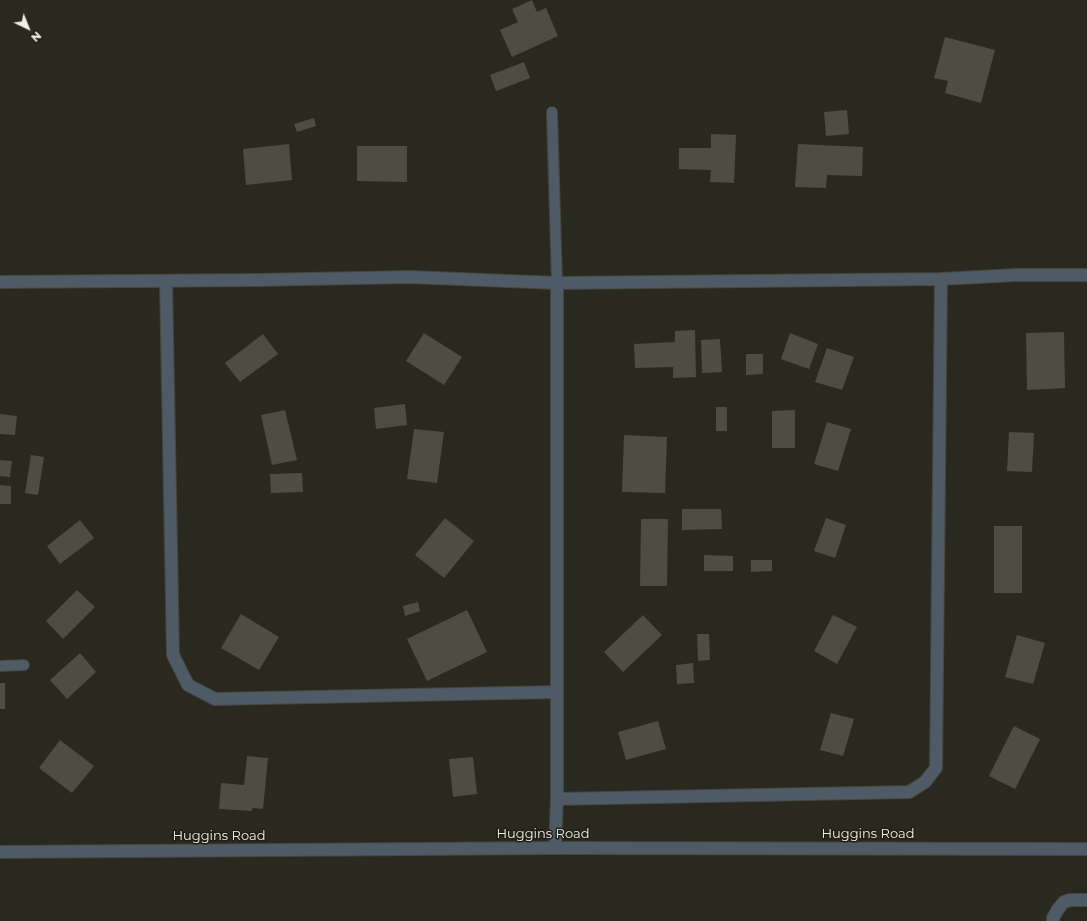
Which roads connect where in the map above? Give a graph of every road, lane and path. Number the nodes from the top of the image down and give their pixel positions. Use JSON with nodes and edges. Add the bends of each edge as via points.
{"nodes":[{"id":1,"x":552,"y":112,"type":"dead end"},
{"id":2,"x":1087,"y":275,"type":"edge"},
{"id":3,"x":941,"y":279,"type":"junction"},
{"id":4,"x":166,"y":281,"type":"junction"},
{"id":5,"x":0,"y":282,"type":"edge"},
{"id":6,"x":557,"y":283,"type":"junction"},
{"id":7,"x":24,"y":665,"type":"dead end"},
{"id":8,"x":0,"y":666,"type":"edge"},
{"id":9,"x":557,"y":692,"type":"junction"},
{"id":10,"x":557,"y":799,"type":"junction"},
{"id":11,"x":555,"y":848,"type":"junction"},
{"id":12,"x":1087,"y":849,"type":"edge"},
{"id":13,"x":0,"y":852,"type":"edge"},
{"id":14,"x":1087,"y":900,"type":"edge"},
{"id":15,"x":1053,"y":921,"type":"edge"}],
"edges":[{"from":1,"to":6,"type":"lane"},
{"from":2,"to":3,"type":"street"},
{"from":3,"to":6,"type":"street"},
{"from":3,"to":10,"type":"street","via":[[936,768],[925,782],[909,792]]},
{"from":4,"to":5,"type":"street"},
{"from":4,"to":6,"type":"street","via":[[410,278]]},
{"from":4,"to":9,"type":"street","via":[[173,655],[188,685],[215,699]]},
{"from":6,"to":9,"type":"street"},
{"from":7,"to":8,"type":"lane"},
{"from":9,"to":10,"type":"street"},
{"from":10,"to":11,"type":"street"},
{"from":11,"to":12,"type":"street","name":"Huggins Road"},
{"from":11,"to":13,"type":"street","name":"Huggins Road"},
{"from":14,"to":15,"type":"street","via":[[1064,902]]}]}
